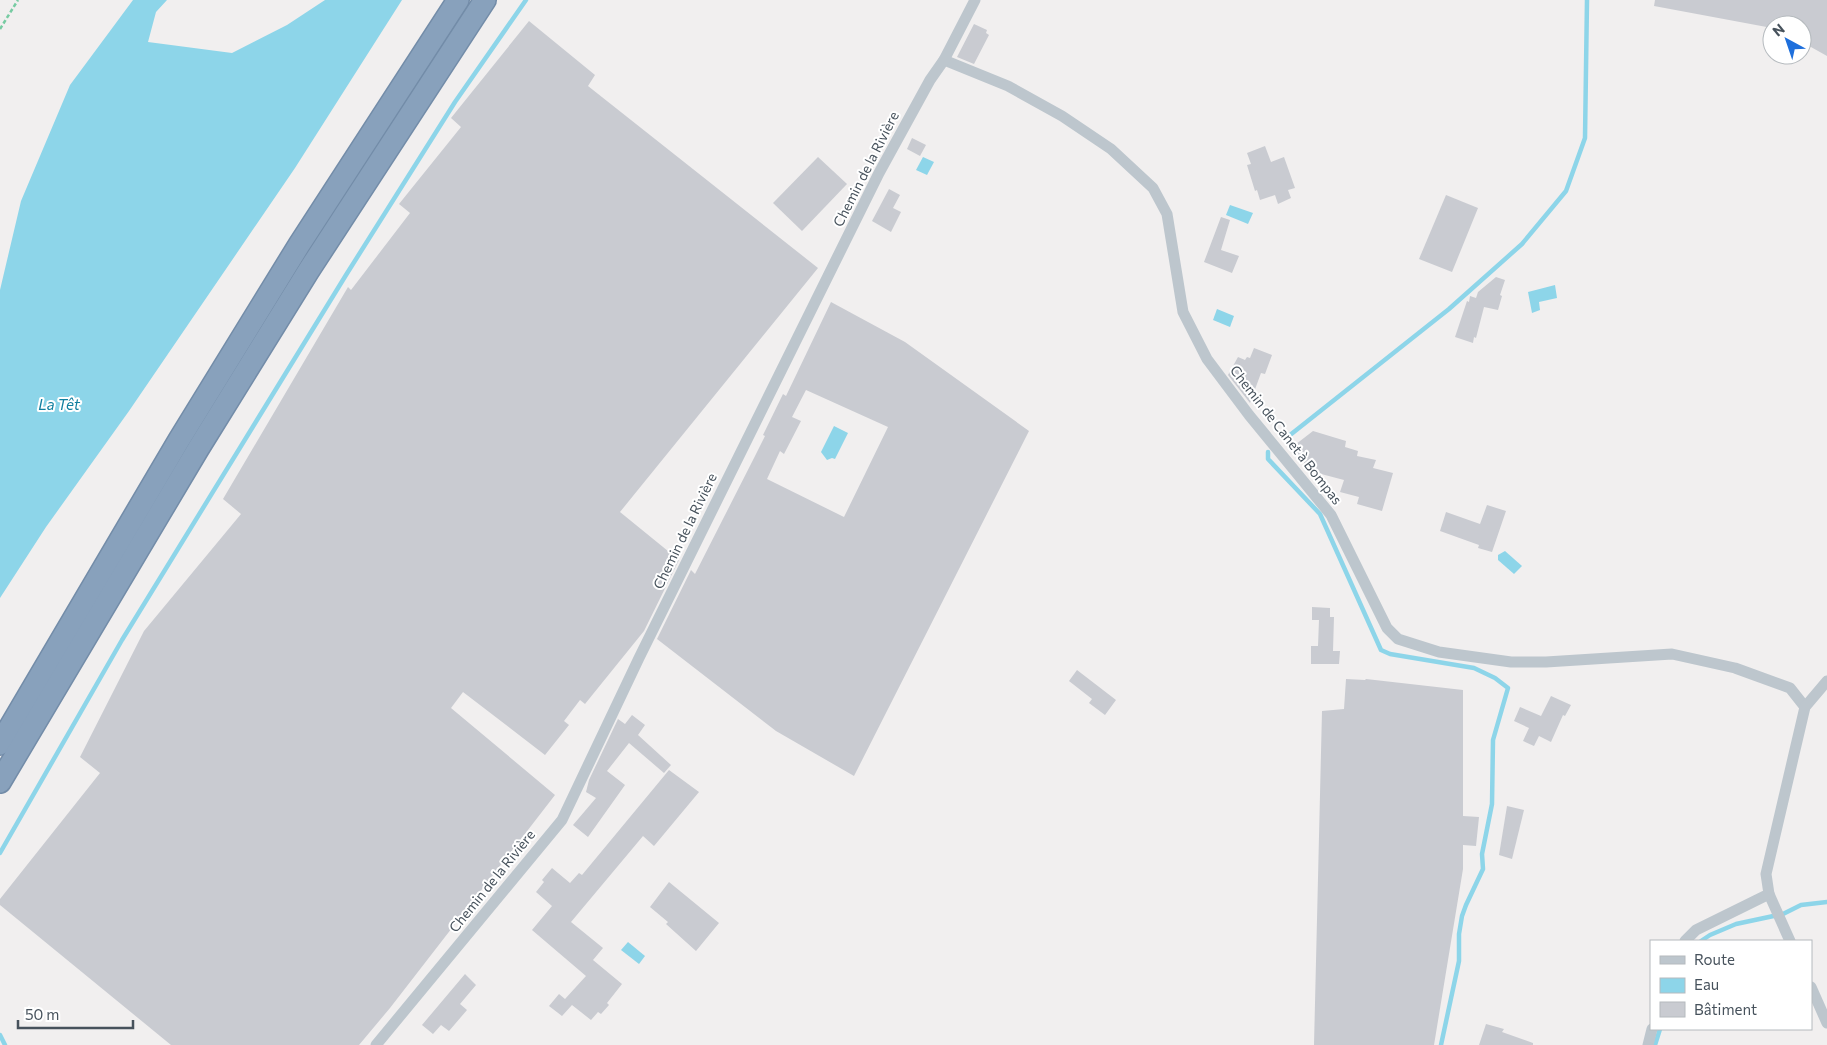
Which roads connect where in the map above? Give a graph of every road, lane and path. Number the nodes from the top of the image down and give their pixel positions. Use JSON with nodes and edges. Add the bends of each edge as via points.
{"nodes":[{"id":1,"x":18,"y":0,"type":"edge"},
{"id":2,"x":458,"y":0,"type":"edge"},
{"id":3,"x":485,"y":0,"type":"edge"},
{"id":4,"x":975,"y":0,"type":"edge"},
{"id":5,"x":0,"y":30,"type":"edge"},
{"id":6,"x":944,"y":60,"type":"junction"},
{"id":7,"x":1827,"y":682,"type":"edge"},
{"id":8,"x":1805,"y":707,"type":"junction"},
{"id":9,"x":0,"y":744,"type":"edge"},
{"id":10,"x":0,"y":782,"type":"edge"},
{"id":11,"x":1769,"y":894,"type":"junction"},
{"id":12,"x":1686,"y":940,"type":"edge"},
{"id":13,"x":1790,"y":940,"type":"edge"},
{"id":14,"x":1812,"y":989,"type":"edge"},
{"id":15,"x":1827,"y":1023,"type":"edge"},
{"id":16,"x":1652,"y":1030,"type":"edge"},
{"id":17,"x":376,"y":1045,"type":"edge"},
{"id":18,"x":1648,"y":1045,"type":"edge"}],
"edges":[{"from":1,"to":5,"type":"path"},
{"from":2,"to":9,"type":"highway","via":[[299,245]]},
{"from":3,"to":10,"type":"highway","via":[[299,286]]},
{"from":4,"to":6,"type":"street","name":"Chemin de la Rivière"},
{"from":6,"to":8,"type":"street","name":"Chemin de Canet à Bompas","via":[[1008,86],[1062,116],[1111,149],[1153,188],[1167,214],[1183,312],[1207,358],[1331,515],[1387,628],[1398,639],[1439,652],[1511,662],[1672,654],[1735,668],[1790,688]]},
{"from":6,"to":17,"type":"street","name":"Chemin de la Rivière","via":[[879,173],[562,820]]},
{"from":7,"to":8,"type":"street"},
{"from":8,"to":11,"type":"street","via":[[1766,874]]},
{"from":11,"to":12,"type":"street","via":[[1696,930]]},
{"from":11,"to":13,"type":"street"},
{"from":14,"to":15,"type":"street"},
{"from":16,"to":18,"type":"street"}]}
